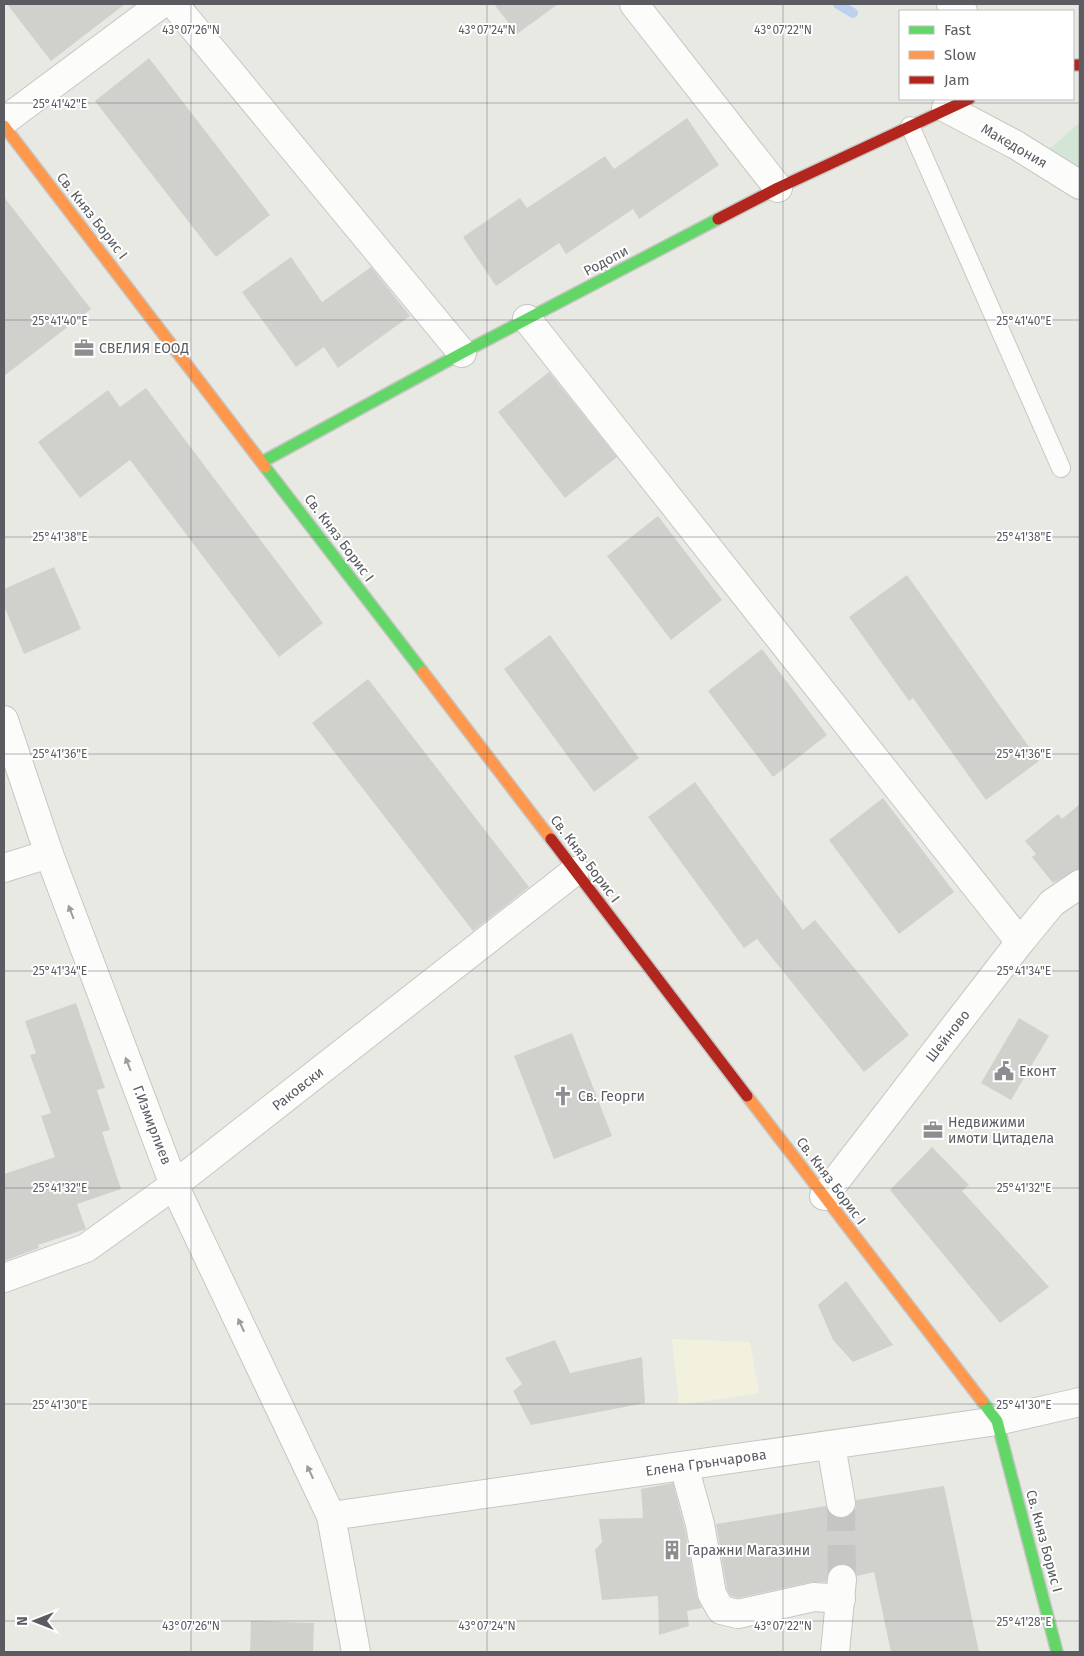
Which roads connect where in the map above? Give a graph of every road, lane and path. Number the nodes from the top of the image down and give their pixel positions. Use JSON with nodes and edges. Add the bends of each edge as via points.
{"nodes":[{"id":1,"x":161,"y":4,"type":"edge"},
{"id":2,"x":174,"y":4,"type":"edge"},
{"id":3,"x":634,"y":4,"type":"edge"},
{"id":4,"x":958,"y":103,"type":"edge"},
{"id":5,"x":4,"y":121,"type":"edge"},
{"id":6,"x":4,"y":126,"type":"edge"},
{"id":7,"x":910,"y":126,"type":"junction"},
{"id":8,"x":1080,"y":186,"type":"edge"},
{"id":9,"x":778,"y":188,"type":"junction"},
{"id":10,"x":527,"y":319,"type":"junction"},
{"id":11,"x":462,"y":353,"type":"junction"},
{"id":12,"x":262,"y":462,"type":"junction"},
{"id":13,"x":1061,"y":468,"type":"dead end"},
{"id":14,"x":4,"y":720,"type":"edge"},
{"id":15,"x":50,"y":854,"type":"junction"},
{"id":16,"x":4,"y":868,"type":"edge"},
{"id":17,"x":575,"y":872,"type":"junction"},
{"id":18,"x":1080,"y":884,"type":"edge"},
{"id":19,"x":1020,"y":942,"type":"junction"},
{"id":20,"x":174,"y":1185,"type":"junction"},
{"id":21,"x":824,"y":1196,"type":"junction"},
{"id":22,"x":4,"y":1278,"type":"edge"},
{"id":23,"x":1080,"y":1402,"type":"edge"},
{"id":24,"x":997,"y":1421,"type":"junction"},
{"id":25,"x":831,"y":1444,"type":"junction"},
{"id":26,"x":684,"y":1466,"type":"junction"},
{"id":27,"x":841,"y":1503,"type":"tunnel mouth"},
{"id":28,"x":331,"y":1516,"type":"junction"},
{"id":29,"x":356,"y":1652,"type":"edge"},
{"id":30,"x":835,"y":1652,"type":"edge"},
{"id":31,"x":1057,"y":1652,"type":"edge"}],
"edges":[{"from":1,"to":5,"type":"street"},
{"from":2,"to":11,"type":"street"},
{"from":3,"to":9,"type":"street"},
{"from":4,"to":7,"type":"street","name":"Родопи"},
{"from":4,"to":8,"type":"street","name":"Македония"},
{"from":6,"to":12,"type":"street","name":"Св. Княз Борис I"},
{"from":7,"to":9,"type":"street","name":"Родопи"},
{"from":7,"to":13,"type":"lane"},
{"from":9,"to":10,"type":"street","name":"Родопи"},
{"from":10,"to":11,"type":"street","name":"Родопи"},
{"from":10,"to":19,"type":"street"},
{"from":11,"to":12,"type":"street","name":"Родопи"},
{"from":12,"to":17,"type":"street","name":"Св. Княз Борис I"},
{"from":14,"to":15,"type":"street","name":"Г.Измирлиев"},
{"from":15,"to":16,"type":"street"},
{"from":20,"to":15,"type":"street","name":"Г.Измирлиев","one_way":true},
{"from":17,"to":20,"type":"street","name":"Раковски"},
{"from":17,"to":21,"type":"street","name":"Св. Княз Борис I"},
{"from":18,"to":19,"type":"street","name":"Шейново","via":[[1052,903]]},
{"from":19,"to":21,"type":"street","name":"Шейново"},
{"from":20,"to":22,"type":"street","name":"Раковски","via":[[86,1248]]},
{"from":28,"to":20,"type":"street","name":"Г.Измирлиев","one_way":true},
{"from":21,"to":24,"type":"street","name":"Св. Княз Борис I"},
{"from":23,"to":24,"type":"street","name":"Елена Грънчарова"},
{"from":24,"to":25,"type":"street","name":"Елена Грънчарова"},
{"from":24,"to":31,"type":"street","name":"Св. Княз Борис I"},
{"from":25,"to":26,"type":"street","name":"Елена Грънчарова"},
{"from":25,"to":27,"type":"street"},
{"from":26,"to":28,"type":"street","name":"Елена Грънчарова"},
{"from":26,"to":30,"type":"street","via":[[700,1524],[712,1594],[721,1610],[738,1614],[841,1589]]},
{"from":28,"to":29,"type":"street","name":"Г.Измирлиев"}]}
